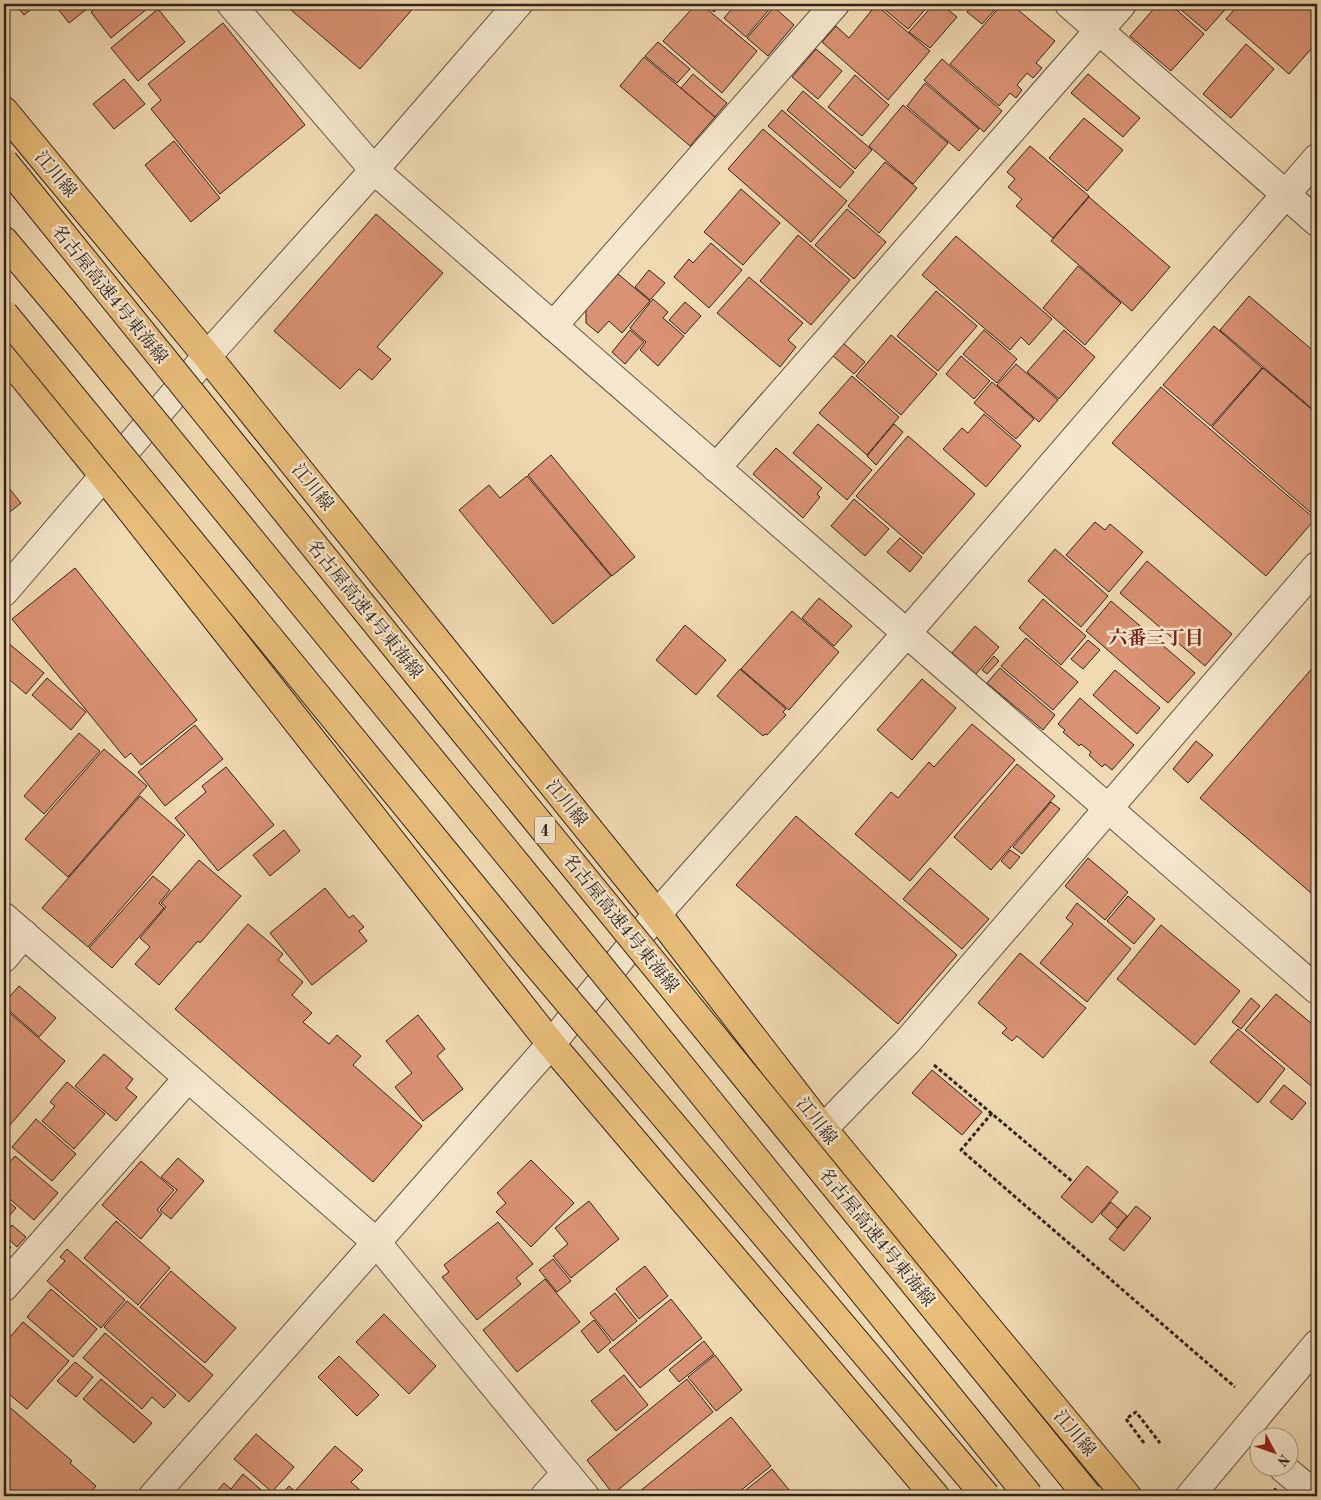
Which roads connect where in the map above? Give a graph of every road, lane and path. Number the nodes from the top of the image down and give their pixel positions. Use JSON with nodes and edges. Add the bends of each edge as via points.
{"nodes":[{"id":1,"x":231,"y":4,"type":"edge"},
{"id":2,"x":518,"y":4,"type":"edge"},
{"id":3,"x":836,"y":4,"type":"edge"},
{"id":4,"x":1069,"y":4,"type":"edge"},
{"id":5,"x":1122,"y":4,"type":"edge"},
{"id":6,"x":1099,"y":30,"type":"junction"},
{"id":7,"x":4,"y":112,"type":"edge"},
{"id":8,"x":1317,"y":158,"type":"edge"},
{"id":9,"x":4,"y":162,"type":"edge"},
{"id":10,"x":374,"y":170,"type":"junction"},
{"id":11,"x":1286,"y":194,"type":"junction"},
{"id":12,"x":1317,"y":222,"type":"edge"},
{"id":13,"x":4,"y":241,"type":"edge"},
{"id":14,"x":4,"y":314,"type":"edge"},
{"id":15,"x":553,"y":326,"type":"junction"},
{"id":16,"x":4,"y":353,"type":"edge"},
{"id":17,"x":207,"y":356,"type":"junction"},
{"id":18,"x":716,"y":468,"type":"junction"},
{"id":19,"x":104,"y":476,"type":"junction"},
{"id":20,"x":1317,"y":566,"type":"edge"},
{"id":21,"x":4,"y":592,"type":"edge"},
{"id":22,"x":906,"y":634,"type":"junction"},
{"id":23,"x":1108,"y":809,"type":"junction"},
{"id":24,"x":657,"y":914,"type":"junction"},
{"id":25,"x":4,"y":917,"type":"edge"},
{"id":26,"x":24,"y":934,"type":"junction"},
{"id":27,"x":4,"y":958,"type":"edge"},
{"id":28,"x":1317,"y":990,"type":"edge"},
{"id":29,"x":907,"y":1042,"type":"junction"},
{"id":30,"x":551,"y":1044,"type":"junction"},
{"id":31,"x":188,"y":1078,"type":"junction"},
{"id":32,"x":992,"y":1113,"type":"junction"},
{"id":33,"x":823,"y":1129,"type":"junction"},
{"id":34,"x":1073,"y":1182,"type":"dead end"},
{"id":35,"x":376,"y":1242,"type":"junction"},
{"id":36,"x":4,"y":1287,"type":"edge"},
{"id":37,"x":1317,"y":1344,"type":"edge"},
{"id":38,"x":1262,"y":1411,"type":"junction"},
{"id":39,"x":1256,"y":1428,"type":"edge"},
{"id":40,"x":1160,"y":1442,"type":"dead end"},
{"id":41,"x":1144,"y":1443,"type":"dead end"},
{"id":42,"x":1248,"y":1443,"type":"edge"},
{"id":43,"x":566,"y":1473,"type":"junction"},
{"id":44,"x":1296,"y":1478,"type":"edge"},
{"id":45,"x":153,"y":1496,"type":"edge"},
{"id":46,"x":545,"y":1496,"type":"edge"},
{"id":47,"x":585,"y":1496,"type":"edge"},
{"id":48,"x":935,"y":1496,"type":"edge"},
{"id":49,"x":986,"y":1496,"type":"edge"},
{"id":50,"x":1029,"y":1496,"type":"edge"},
{"id":51,"x":1088,"y":1496,"type":"edge"},
{"id":52,"x":1127,"y":1496,"type":"edge"},
{"id":53,"x":1190,"y":1496,"type":"edge"},
{"id":54,"x":1317,"y":1496,"type":"edge"}],
"edges":[{"from":1,"to":10,"type":"street"},
{"from":2,"to":10,"type":"street"},
{"from":3,"to":15,"type":"street"},
{"from":4,"to":6,"type":"street"},
{"from":5,"to":6,"type":"street"},
{"from":6,"to":11,"type":"street"},
{"from":6,"to":18,"type":"street"},
{"from":7,"to":17,"type":"main road","name":"江川線"},
{"from":8,"to":11,"type":"street"},
{"from":9,"to":51,"type":"main road","name":"名古屋高速4号東海線","number":"4","bridge":true,"via":[[454,720]]},
{"from":10,"to":15,"type":"street"},
{"from":10,"to":17,"type":"street"},
{"from":11,"to":12,"type":"street"},
{"from":11,"to":22,"type":"street"},
{"from":13,"to":50,"type":"main road","bridge":true,"via":[[534,885]]},
{"from":14,"to":49,"type":"main road","bridge":true,"via":[[528,954]]},
{"from":15,"to":18,"type":"street"},
{"from":16,"to":19,"type":"main road"},
{"from":17,"to":19,"type":"street"},
{"from":17,"to":24,"type":"main road","name":"江川線"},
{"from":18,"to":22,"type":"street"},
{"from":19,"to":21,"type":"street"},
{"from":19,"to":30,"type":"main road"},
{"from":20,"to":23,"type":"street"},
{"from":22,"to":23,"type":"street"},
{"from":22,"to":24,"type":"street"},
{"from":23,"to":28,"type":"street"},
{"from":23,"to":29,"type":"street"},
{"from":24,"to":30,"type":"street"},
{"from":24,"to":33,"type":"main road","name":"江川線"},
{"from":25,"to":26,"type":"street"},
{"from":26,"to":27,"type":"street"},
{"from":26,"to":31,"type":"street"},
{"from":29,"to":32,"type":"path"},
{"from":29,"to":33,"type":"street"},
{"from":30,"to":35,"type":"street"},
{"from":30,"to":48,"type":"main road"},
{"from":31,"to":35,"type":"street"},
{"from":31,"to":36,"type":"street"},
{"from":32,"to":34,"type":"path"},
{"from":32,"to":38,"type":"path","via":[[961,1150]]},
{"from":33,"to":52,"type":"main road","name":"江川線"},
{"from":35,"to":43,"type":"street"},
{"from":35,"to":45,"type":"street"},
{"from":37,"to":38,"type":"street"},
{"from":38,"to":39,"type":"street"},
{"from":40,"to":41,"type":"path","via":[[1136,1412],[1126,1419]]},
{"from":42,"to":53,"type":"street"},
{"from":43,"to":46,"type":"street"},
{"from":43,"to":47,"type":"street"},
{"from":44,"to":54,"type":"street"}]}
